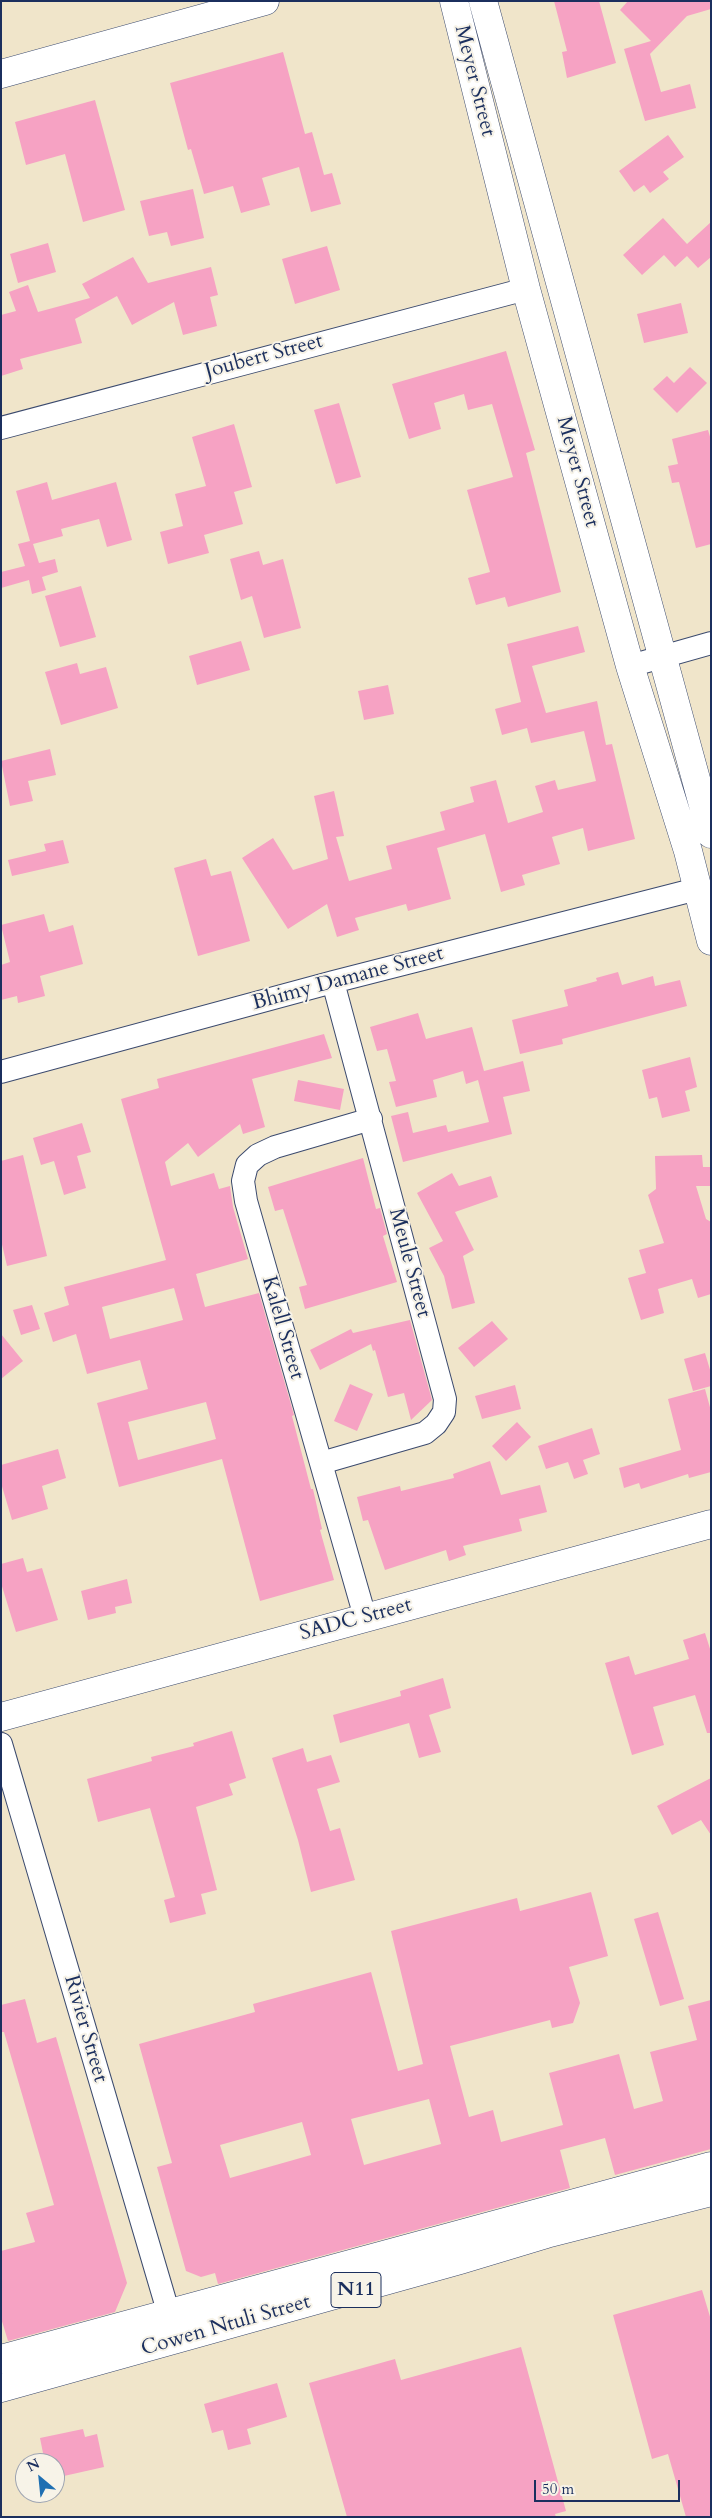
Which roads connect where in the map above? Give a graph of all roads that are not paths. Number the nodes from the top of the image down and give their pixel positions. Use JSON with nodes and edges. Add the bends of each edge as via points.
{"nodes":[{"id":1,"x":266,"y":1,"type":"edge"},
{"id":2,"x":454,"y":1,"type":"edge"},
{"id":3,"x":484,"y":1,"type":"edge"},
{"id":4,"x":1,"y":74,"type":"edge"},
{"id":5,"x":526,"y":289,"type":"junction"},
{"id":6,"x":1,"y":428,"type":"edge"},
{"id":7,"x":711,"y":643,"type":"edge"},
{"id":8,"x":661,"y":655,"type":"junction"},
{"id":9,"x":630,"y":666,"type":"junction"},
{"id":10,"x":711,"y":834,"type":"edge"},
{"id":11,"x":697,"y":889,"type":"junction"},
{"id":12,"x":711,"y":940,"type":"edge"},
{"id":13,"x":333,"y":982,"type":"junction"},
{"id":14,"x":1,"y":1072,"type":"edge"},
{"id":15,"x":371,"y":1119,"type":"junction"},
{"id":16,"x":321,"y":1463,"type":"junction"},
{"id":17,"x":711,"y":1524,"type":"edge"},
{"id":18,"x":365,"y":1618,"type":"junction"},
{"id":19,"x":1,"y":1718,"type":"edge"},
{"id":20,"x":1,"y":1744,"type":"edge"},
{"id":21,"x":711,"y":2166,"type":"edge"},
{"id":22,"x":711,"y":2192,"type":"edge"},
{"id":23,"x":170,"y":2314,"type":"junction"},
{"id":24,"x":176,"y":2341,"type":"junction"},
{"id":25,"x":1,"y":2359,"type":"edge"},
{"id":26,"x":1,"y":2388,"type":"edge"}],
"edges":[{"from":1,"to":4,"type":"main road"},
{"from":2,"to":5,"type":"main road","name":"Meyer Street"},
{"from":3,"to":8,"type":"main road"},
{"from":5,"to":6,"type":"street","name":"Joubert Street"},
{"from":5,"to":9,"type":"main road","name":"Meyer Street"},
{"from":7,"to":8,"type":"street"},
{"from":8,"to":9,"type":"street"},
{"from":8,"to":10,"type":"main road"},
{"from":9,"to":11,"type":"main road","name":"Meyer Street"},
{"from":11,"to":12,"type":"main road","name":"Meyer Street"},
{"from":11,"to":13,"type":"street","name":"Bhimy Damane Street"},
{"from":13,"to":14,"type":"street","name":"Bhimy Damane Street"},
{"from":13,"to":15,"type":"street","name":"Meule Street"},
{"from":15,"to":16,"type":"street","name":"Meule Street","via":[[445,1399],[444,1412],[426,1433]]},
{"from":15,"to":16,"type":"street","name":"Kalell Street","via":[[275,1146],[247,1165],[243,1181]]},
{"from":16,"to":18,"type":"street","name":"Kalell Street"},
{"from":17,"to":18,"type":"main road","name":"SADC Street"},
{"from":18,"to":19,"type":"main road","name":"SADC Street"},
{"from":20,"to":23,"type":"street","name":"Rivier Street"},
{"from":21,"to":23,"type":"main road","name":"Cowen Ntuli Street","number":"N11"},
{"from":22,"to":24,"type":"main road","name":"Cowen Ntuli Street","number":"N11","via":[[546,2234]]},
{"from":23,"to":24,"type":"street","name":"Rivier Street"},
{"from":23,"to":25,"type":"main road","name":"Cowen Ntuli Street","number":"N11"},
{"from":24,"to":26,"type":"main road","name":"Cowen Ntuli Street","number":"N11"}]}
